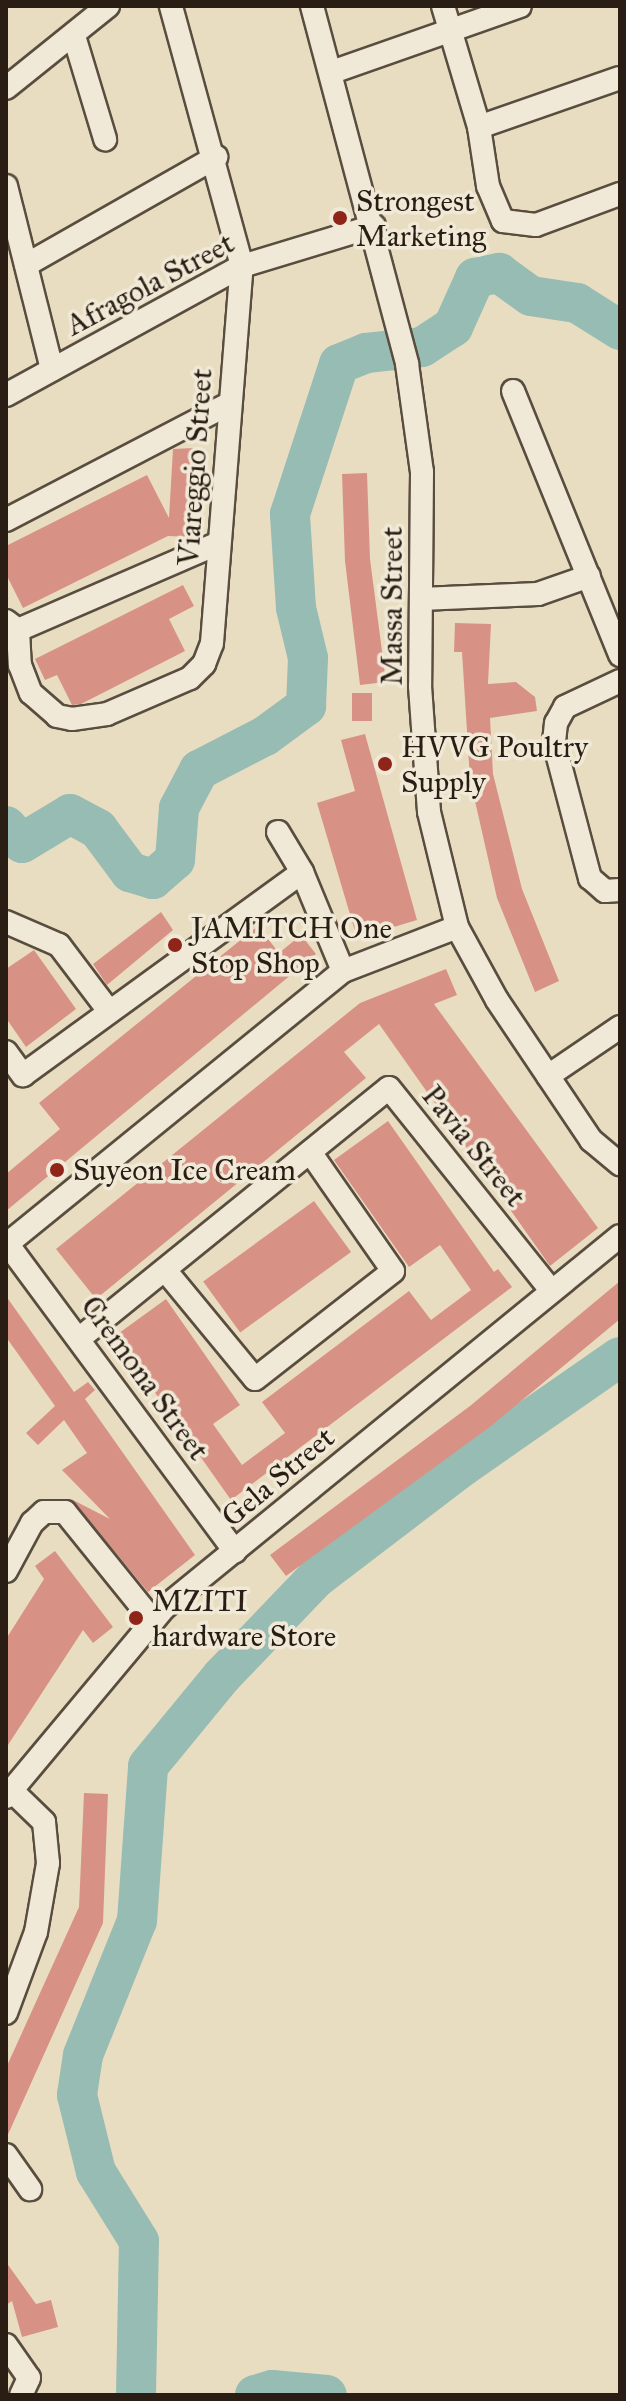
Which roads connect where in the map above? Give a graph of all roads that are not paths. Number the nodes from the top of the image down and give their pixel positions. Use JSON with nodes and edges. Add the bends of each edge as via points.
{"nodes":[{"id":1,"x":108,"y":6,"type":"edge"},
{"id":2,"x":171,"y":6,"type":"edge"},
{"id":3,"x":312,"y":6,"type":"edge"},
{"id":4,"x":443,"y":6,"type":"edge"},
{"id":5,"x":520,"y":6,"type":"edge"},
{"id":6,"x":450,"y":32,"type":"junction"},
{"id":7,"x":74,"y":36,"type":"junction"},
{"id":8,"x":332,"y":72,"type":"junction"},
{"id":9,"x":620,"y":78,"type":"edge"},
{"id":10,"x":6,"y":88,"type":"edge"},
{"id":11,"x":479,"y":127,"type":"junction"},
{"id":12,"x":105,"y":139,"type":"dead end"},
{"id":13,"x":216,"y":157,"type":"junction"},
{"id":14,"x":6,"y":186,"type":"edge"},
{"id":15,"x":620,"y":194,"type":"edge"},
{"id":16,"x":374,"y":226,"type":"junction"},
{"id":17,"x":26,"y":265,"type":"junction"},
{"id":18,"x":242,"y":266,"type":"junction"},
{"id":19,"x":52,"y":369,"type":"junction"},
{"id":20,"x":513,"y":391,"type":"dead end"},
{"id":21,"x":6,"y":395,"type":"edge"},
{"id":22,"x":229,"y":404,"type":"junction"},
{"id":23,"x":6,"y":520,"type":"edge"},
{"id":24,"x":217,"y":544,"type":"junction"},
{"id":25,"x":589,"y":576,"type":"junction"},
{"id":26,"x":421,"y":599,"type":"junction"},
{"id":27,"x":12,"y":626,"type":"edge"},
{"id":28,"x":620,"y":655,"type":"edge"},
{"id":29,"x":620,"y":681,"type":"edge"},
{"id":30,"x":278,"y":832,"type":"dead end"},
{"id":31,"x":302,"y":872,"type":"junction"},
{"id":32,"x":620,"y":890,"type":"edge"},
{"id":33,"x":6,"y":922,"type":"edge"},
{"id":34,"x":457,"y":927,"type":"junction"},
{"id":35,"x":343,"y":971,"type":"junction"},
{"id":36,"x":109,"y":1011,"type":"junction"},
{"id":37,"x":620,"y":1027,"type":"edge"},
{"id":38,"x":6,"y":1052,"type":"edge"},
{"id":39,"x":548,"y":1076,"type":"junction"},
{"id":40,"x":310,"y":1152,"type":"junction"},
{"id":41,"x":620,"y":1164,"type":"edge"},
{"id":42,"x":620,"y":1236,"type":"edge"},
{"id":43,"x":7,"y":1243,"type":"edge"},
{"id":44,"x":165,"y":1270,"type":"junction"},
{"id":45,"x":551,"y":1290,"type":"junction"},
{"id":46,"x":80,"y":1338,"type":"junction"},
{"id":47,"x":235,"y":1551,"type":"junction"},
{"id":48,"x":6,"y":1571,"type":"edge"},
{"id":49,"x":153,"y":1621,"type":"junction"},
{"id":50,"x":9,"y":1794,"type":"edge"},
{"id":51,"x":6,"y":2013,"type":"edge"},
{"id":52,"x":6,"y":2155,"type":"edge"},
{"id":53,"x":30,"y":2189,"type":"dead end"},
{"id":54,"x":6,"y":2345,"type":"edge"},
{"id":55,"x":25,"y":2387,"type":"edge"}],
"edges":[{"from":1,"to":7,"type":"street"},
{"from":2,"to":13,"type":"street","name":"Viareggio Street"},
{"from":3,"to":8,"type":"street","name":"Massa Street"},
{"from":4,"to":6,"type":"street"},
{"from":5,"to":6,"type":"street"},
{"from":6,"to":8,"type":"street"},
{"from":6,"to":11,"type":"street"},
{"from":7,"to":10,"type":"street"},
{"from":7,"to":12,"type":"street"},
{"from":8,"to":16,"type":"street","name":"Massa Street"},
{"from":9,"to":11,"type":"street"},
{"from":11,"to":15,"type":"street","via":[[488,186],[503,221],[536,225]]},
{"from":13,"to":17,"type":"street"},
{"from":13,"to":18,"type":"street","name":"Viareggio Street"},
{"from":14,"to":17,"type":"street"},
{"from":16,"to":18,"type":"street","name":"Afragola Street"},
{"from":16,"to":26,"type":"street","name":"Massa Street","via":[[407,364],[422,472]]},
{"from":17,"to":19,"type":"street"},
{"from":18,"to":19,"type":"street","name":"Afragola Street"},
{"from":18,"to":22,"type":"street","name":"Viareggio Street"},
{"from":19,"to":21,"type":"street","name":"Afragola Street"},
{"from":20,"to":25,"type":"street"},
{"from":22,"to":23,"type":"street"},
{"from":22,"to":24,"type":"street","name":"Viareggio Street"},
{"from":24,"to":27,"type":"street"},
{"from":24,"to":27,"type":"street","name":"Viareggio Street","via":[[212,643],[204,664],[170,688],[89,719],[57,716],[31,693]]},
{"from":25,"to":26,"type":"street","via":[[538,594]]},
{"from":25,"to":28,"type":"street"},
{"from":26,"to":34,"type":"street","name":"Massa Street","via":[[429,812]]},
{"from":29,"to":32,"type":"street","via":[[565,707],[554,742],[590,878],[605,891]]},
{"from":30,"to":31,"type":"street"},
{"from":31,"to":35,"type":"street"},
{"from":31,"to":36,"type":"street"},
{"from":33,"to":36,"type":"street","via":[[59,945]]},
{"from":34,"to":35,"type":"street"},
{"from":34,"to":39,"type":"street","name":"Massa Street"},
{"from":35,"to":43,"type":"street"},
{"from":36,"to":38,"type":"street","via":[[23,1075]]},
{"from":37,"to":39,"type":"street"},
{"from":39,"to":41,"type":"street","name":"Massa Street","via":[[591,1140]]},
{"from":40,"to":44,"type":"street","name":"Pavia Street"},
{"from":40,"to":44,"type":"street","via":[[393,1271],[255,1379]]},
{"from":40,"to":45,"type":"street","name":"Pavia Street","via":[[389,1088]]},
{"from":42,"to":45,"type":"street","name":"Gela Street"},
{"from":43,"to":46,"type":"street","name":"Cremona Street"},
{"from":44,"to":46,"type":"street","name":"Pavia Street"},
{"from":45,"to":47,"type":"street","name":"Gela Street"},
{"from":46,"to":47,"type":"street","name":"Cremona Street"},
{"from":47,"to":49,"type":"street","name":"Gela Street"},
{"from":48,"to":49,"type":"street","via":[[32,1523],[44,1512],[65,1512]]},
{"from":49,"to":50,"type":"street","name":"Gela Street"},
{"from":50,"to":51,"type":"street","via":[[44,1822],[48,1863],[36,1932]]},
{"from":52,"to":53,"type":"street"},
{"from":54,"to":55,"type":"street"}]}
